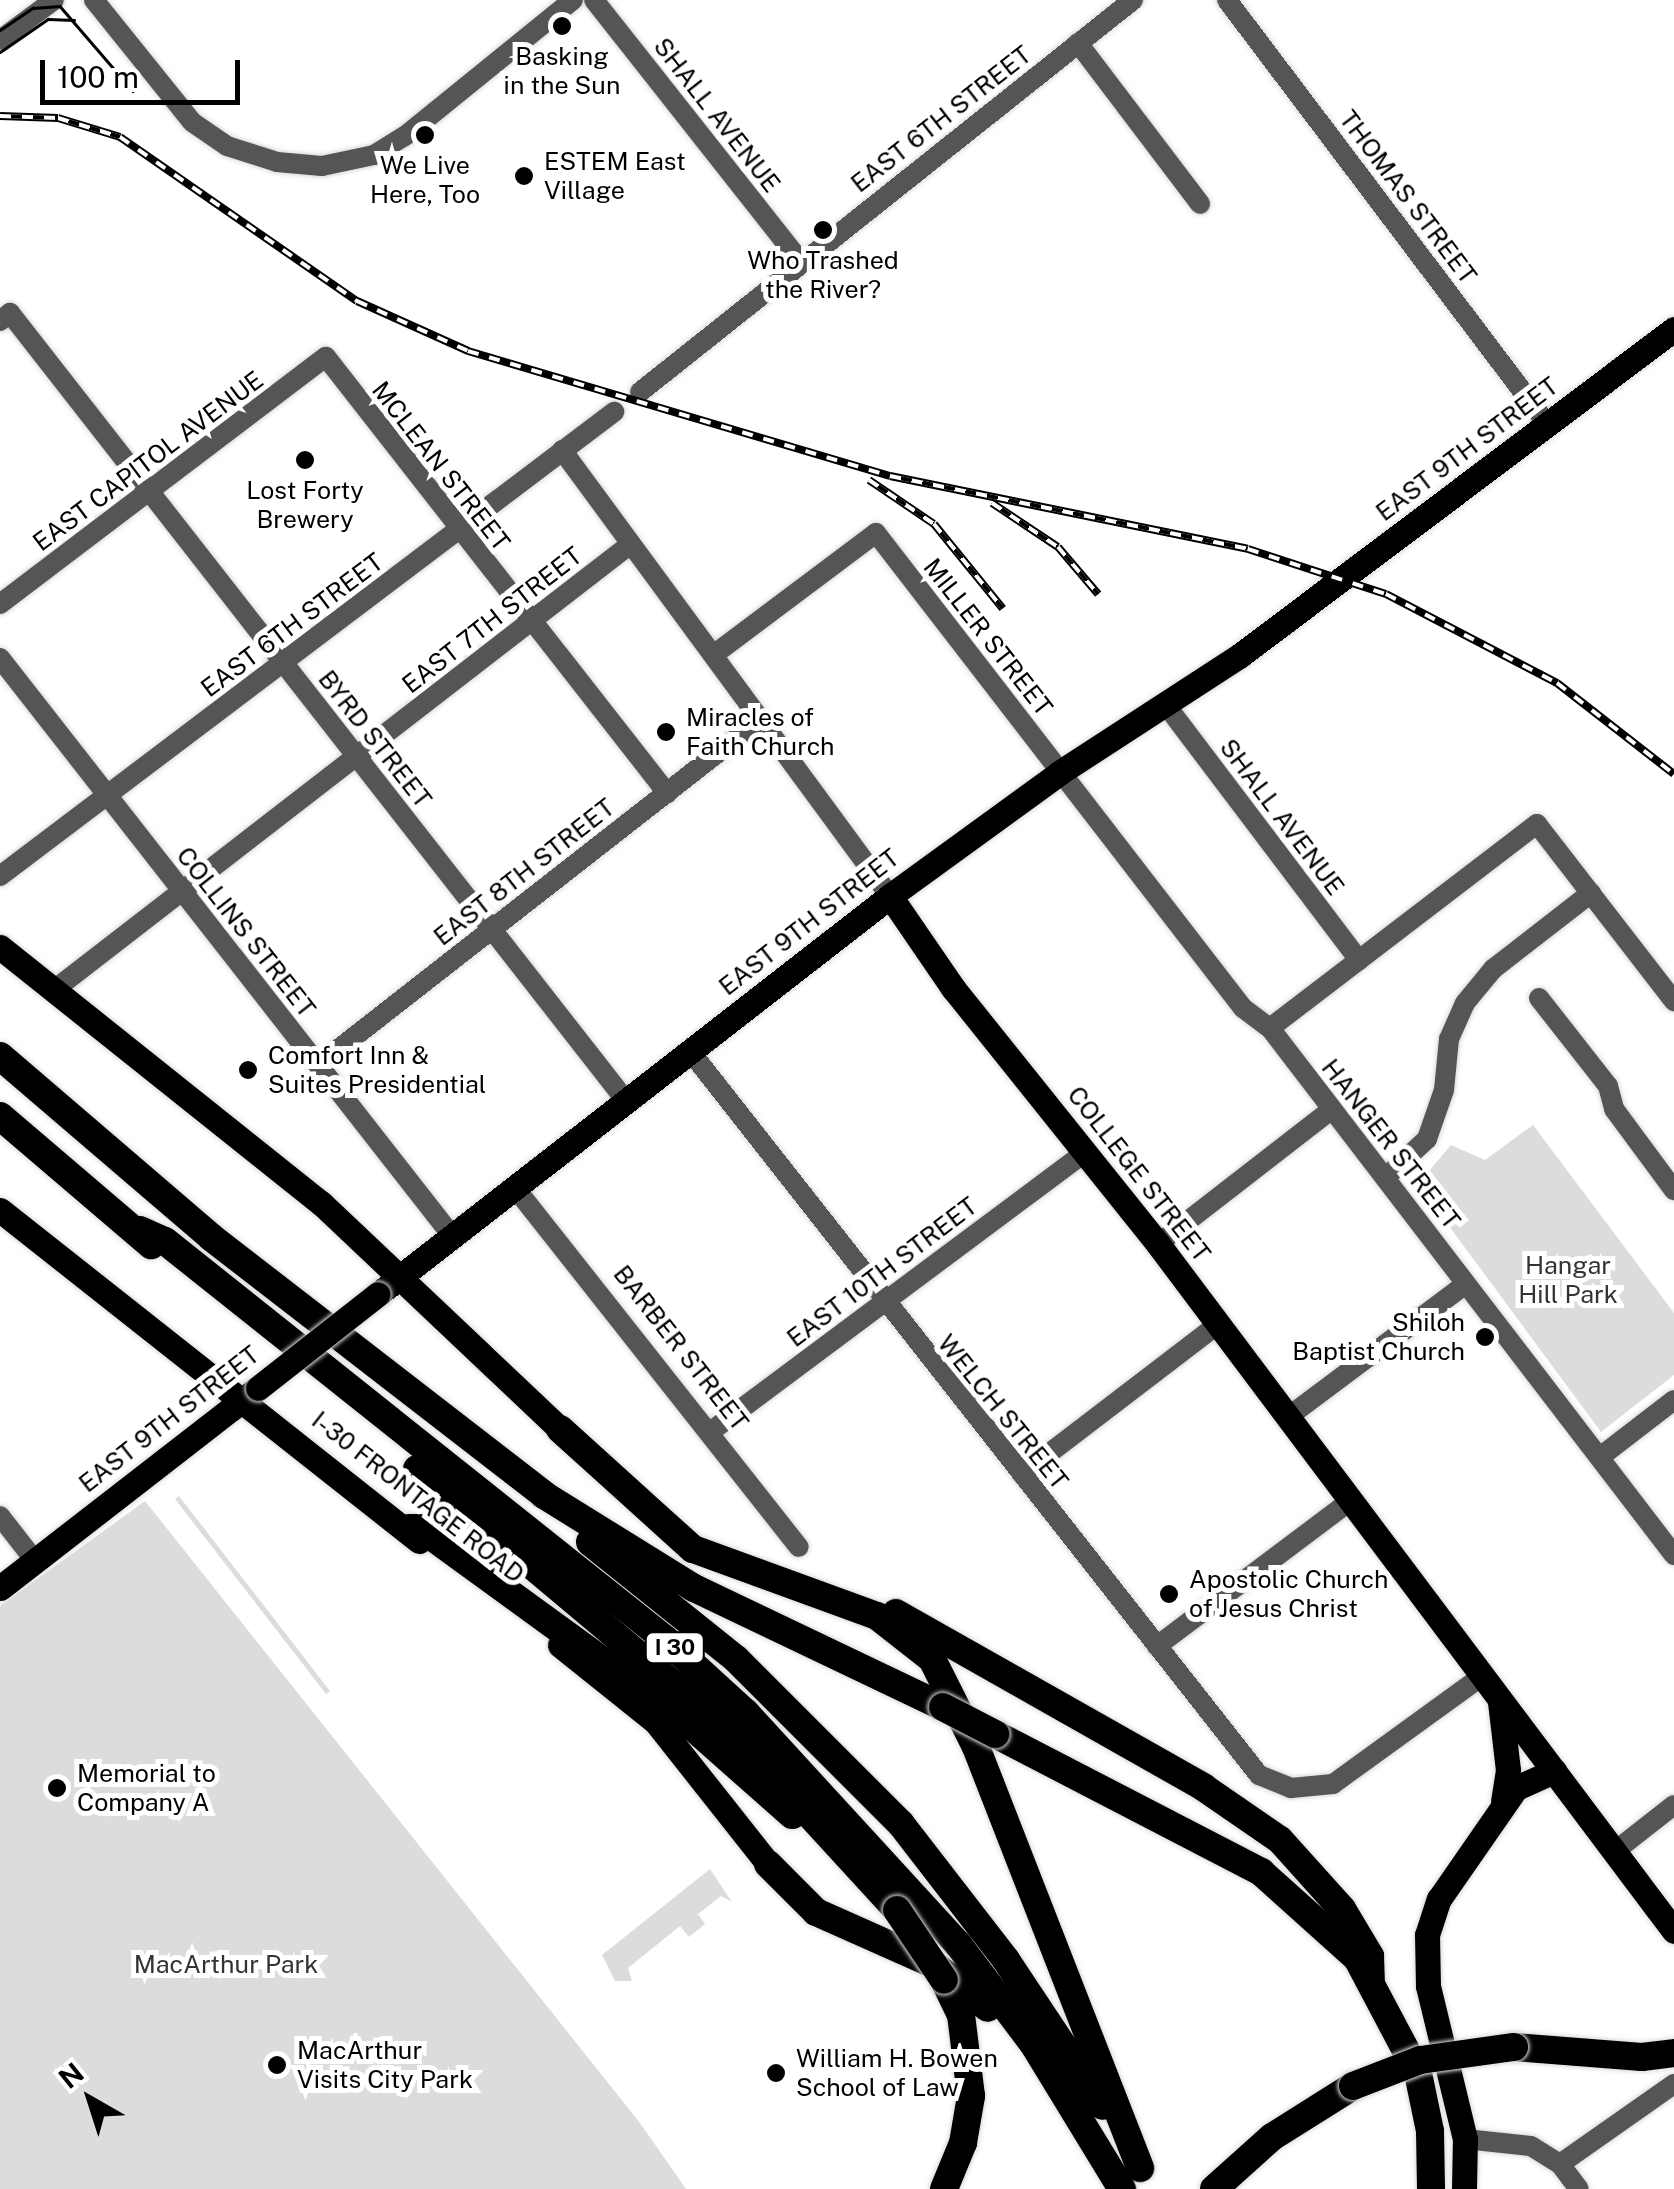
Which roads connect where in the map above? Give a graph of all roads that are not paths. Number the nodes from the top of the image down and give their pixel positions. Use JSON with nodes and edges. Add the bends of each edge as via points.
{"nodes":[{"id":1,"x":54,"y":0,"type":"edge"},
{"id":2,"x":94,"y":0,"type":"edge"},
{"id":3,"x":573,"y":0,"type":"edge"},
{"id":4,"x":594,"y":0,"type":"edge"},
{"id":5,"x":1133,"y":0,"type":"edge"},
{"id":6,"x":1227,"y":0,"type":"edge"},
{"id":7,"x":0,"y":40,"type":"edge"},
{"id":8,"x":1078,"y":43,"type":"junction"},
{"id":9,"x":1200,"y":204,"type":"dead end"},
{"id":10,"x":800,"y":261,"type":"junction"},
{"id":11,"x":5,"y":317,"type":"edge"},
{"id":12,"x":1674,"y":329,"type":"edge"},
{"id":13,"x":326,"y":357,"type":"joint"},
{"id":14,"x":640,"y":392,"type":"dead end"},
{"id":15,"x":614,"y":412,"type":"dead end"},
{"id":16,"x":1548,"y":425,"type":"junction"},
{"id":17,"x":562,"y":450,"type":"junction"},
{"id":18,"x":150,"y":491,"type":"junction"},
{"id":19,"x":458,"y":531,"type":"junction"},
{"id":20,"x":628,"y":546,"type":"junction"},
{"id":21,"x":0,"y":604,"type":"edge"},
{"id":22,"x":532,"y":621,"type":"junction"},
{"id":23,"x":716,"y":653,"type":"junction"},
{"id":24,"x":0,"y":658,"type":"edge"},
{"id":25,"x":284,"y":663,"type":"junction"},
{"id":26,"x":1166,"y":705,"type":"junction"},
{"id":27,"x":761,"y":719,"type":"junction"},
{"id":28,"x":358,"y":756,"type":"junction"},
{"id":29,"x":1059,"y":773,"type":"junction"},
{"id":30,"x":666,"y":793,"type":"junction"},
{"id":31,"x":109,"y":796,"type":"junction"},
{"id":32,"x":0,"y":876,"type":"edge"},
{"id":33,"x":183,"y":892,"type":"junction"},
{"id":34,"x":1591,"y":894,"type":"junction"},
{"id":35,"x":890,"y":896,"type":"junction"},
{"id":36,"x":492,"y":929,"type":"junction"},
{"id":37,"x":0,"y":947,"type":"edge"},
{"id":38,"x":1358,"y":960,"type":"junction"},
{"id":39,"x":54,"y":990,"type":"junction"},
{"id":40,"x":1539,"y":998,"type":"dead end"},
{"id":41,"x":1674,"y":1001,"type":"edge"},
{"id":42,"x":1270,"y":1028,"type":"junction"},
{"id":43,"x":690,"y":1051,"type":"junction"},
{"id":44,"x":0,"y":1056,"type":"edge"},
{"id":45,"x":318,"y":1064,"type":"junction"},
{"id":46,"x":626,"y":1101,"type":"junction"},
{"id":47,"x":1332,"y":1109,"type":"junction"},
{"id":48,"x":0,"y":1116,"type":"edge"},
{"id":49,"x":1085,"y":1152,"type":"junction"},
{"id":50,"x":1386,"y":1177,"type":"junction"},
{"id":51,"x":516,"y":1188,"type":"junction"},
{"id":52,"x":1674,"y":1190,"type":"edge"},
{"id":53,"x":0,"y":1210,"type":"edge"},
{"id":54,"x":140,"y":1230,"type":"junction"},
{"id":55,"x":452,"y":1236,"type":"junction"},
{"id":56,"x":1158,"y":1244,"type":"junction"},
{"id":57,"x":400,"y":1276,"type":"junction"},
{"id":58,"x":1466,"y":1284,"type":"junction"},
{"id":59,"x":883,"y":1303,"type":"junction"},
{"id":60,"x":1216,"y":1325,"type":"junction"},
{"id":61,"x":251,"y":1394,"type":"junction"},
{"id":62,"x":1674,"y":1400,"type":"edge"},
{"id":63,"x":1288,"y":1417,"type":"junction"},
{"id":64,"x":560,"y":1429,"type":"joint"},
{"id":65,"x":710,"y":1432,"type":"junction"},
{"id":66,"x":1600,"y":1457,"type":"junction"},
{"id":67,"x":1022,"y":1474,"type":"junction"},
{"id":68,"x":544,"y":1495,"type":"junction"},
{"id":69,"x":1350,"y":1501,"type":"junction"},
{"id":70,"x":0,"y":1516,"type":"edge"},
{"id":71,"x":409,"y":1528,"type":"junction"},
{"id":72,"x":799,"y":1546,"type":"dead end"},
{"id":73,"x":1674,"y":1555,"type":"edge"},
{"id":74,"x":35,"y":1561,"type":"junction"},
{"id":75,"x":772,"y":1579,"type":"junction"},
{"id":76,"x":0,"y":1588,"type":"edge"},
{"id":77,"x":1157,"y":1646,"type":"junction"},
{"id":78,"x":1481,"y":1677,"type":"junction"},
{"id":79,"x":1500,"y":1702,"type":"junction"},
{"id":80,"x":1546,"y":1761,"type":"junction"},
{"id":81,"x":1508,"y":1770,"type":"junction"},
{"id":82,"x":1674,"y":1805,"type":"edge"},
{"id":83,"x":1500,"y":1812,"type":"junction"},
{"id":84,"x":1614,"y":1852,"type":"junction"},
{"id":85,"x":768,"y":1864,"type":"joint"},
{"id":86,"x":897,"y":1910,"type":"junction"},
{"id":87,"x":1674,"y":1931,"type":"edge"},
{"id":88,"x":1371,"y":1979,"type":"junction"},
{"id":89,"x":1674,"y":2053,"type":"edge"},
{"id":90,"x":1674,"y":2084,"type":"edge"},
{"id":91,"x":1465,"y":2139,"type":"junction"},
{"id":92,"x":1560,"y":2164,"type":"junction"},
{"id":93,"x":1243,"y":2175,"type":"edge"},
{"id":94,"x":1131,"y":2178,"type":"edge"},
{"id":95,"x":944,"y":2189,"type":"edge"},
{"id":96,"x":1214,"y":2189,"type":"edge"},
{"id":97,"x":1431,"y":2189,"type":"edge"},
{"id":98,"x":1464,"y":2189,"type":"edge"},
{"id":99,"x":1580,"y":2189,"type":"edge"}],
"edges":[{"from":1,"to":7,"type":"street"},
{"from":2,"to":3,"type":"street","via":[[192,122],[227,146],[277,162],[322,166],[374,156],[406,136]]},
{"from":4,"to":10,"type":"street","name":"SHALL AVENUE"},
{"from":5,"to":8,"type":"street","name":"EAST 6TH STREET"},
{"from":6,"to":16,"type":"street","name":"THOMAS STREET"},
{"from":8,"to":9,"type":"street"},
{"from":8,"to":10,"type":"street","name":"EAST 6TH STREET"},
{"from":10,"to":14,"type":"street","name":"EAST 6TH STREET"},
{"from":11,"to":18,"type":"street","name":"BYRD STREET"},
{"from":12,"to":16,"type":"main road","name":"EAST 9TH STREET"},
{"from":13,"to":18,"type":"street","name":"EAST CAPITOL AVENUE"},
{"from":13,"to":19,"type":"street","name":"MCLEAN STREET"},
{"from":15,"to":17,"type":"street","name":"EAST 6TH STREET"},
{"from":16,"to":26,"type":"main road","name":"EAST 9TH STREET"},
{"from":17,"to":19,"type":"street","name":"EAST 6TH STREET"},
{"from":17,"to":20,"type":"street","name":"COLLEGE STREET"},
{"from":18,"to":21,"type":"street","name":"EAST CAPITOL AVENUE"},
{"from":18,"to":25,"type":"street","name":"BYRD STREET"},
{"from":19,"to":22,"type":"street","name":"MCLEAN STREET"},
{"from":19,"to":25,"type":"street","name":"EAST 6TH STREET"},
{"from":20,"to":22,"type":"street","name":"EAST 7TH STREET"},
{"from":20,"to":23,"type":"street","name":"COLLEGE STREET"},
{"from":22,"to":28,"type":"street","name":"EAST 7TH STREET"},
{"from":22,"to":30,"type":"street","name":"MCLEAN STREET"},
{"from":23,"to":27,"type":"street","name":"COLLEGE STREET"},
{"from":23,"to":29,"type":"street","name":"MILLER STREET","via":[[876,534]]},
{"from":24,"to":31,"type":"street","name":"COLLINS STREET"},
{"from":25,"to":28,"type":"street","name":"BYRD STREET"},
{"from":25,"to":31,"type":"street","name":"EAST 6TH STREET"},
{"from":26,"to":29,"type":"main road","name":"EAST 9TH STREET"},
{"from":26,"to":38,"type":"street","name":"SHALL AVENUE"},
{"from":27,"to":30,"type":"street","name":"EAST 8TH STREET"},
{"from":27,"to":35,"type":"street","name":"COLLEGE STREET"},
{"from":28,"to":33,"type":"street","name":"EAST 7TH STREET"},
{"from":28,"to":36,"type":"street","name":"BYRD STREET"},
{"from":29,"to":35,"type":"main road","name":"EAST 9TH STREET"},
{"from":29,"to":42,"type":"street","name":"HANGER STREET","via":[[1243,1008]]},
{"from":30,"to":36,"type":"street","name":"EAST 8TH STREET"},
{"from":31,"to":32,"type":"street","name":"EAST 6TH STREET"},
{"from":31,"to":33,"type":"street","name":"COLLINS STREET"},
{"from":33,"to":39,"type":"street","name":"EAST 7TH STREET"},
{"from":33,"to":45,"type":"street","name":"COLLINS STREET"},
{"from":34,"to":38,"type":"street","via":[[1537,824]]},
{"from":34,"to":41,"type":"street"},
{"from":34,"to":50,"type":"street","via":[[1493,969],[1466,1003],[1449,1038],[1444,1090],[1426,1140]]},
{"from":35,"to":43,"type":"main road","name":"EAST 9TH STREET"},
{"from":35,"to":49,"type":"main road","name":"COLLEGE STREET"},
{"from":36,"to":45,"type":"street","name":"EAST 8TH STREET"},
{"from":36,"to":46,"type":"street","name":"BYRD STREET"},
{"from":37,"to":39,"type":"main road"},
{"from":38,"to":42,"type":"street"},
{"from":39,"to":57,"type":"main road","via":[[320,1203]]},
{"from":40,"to":52,"type":"street","via":[[1608,1086],[1614,1109]]},
{"from":42,"to":47,"type":"street","name":"HANGER STREET"},
{"from":43,"to":46,"type":"main road","name":"EAST 9TH STREET"},
{"from":43,"to":59,"type":"street","name":"WELCH STREET"},
{"from":44,"to":68,"type":"highway","number":"I 30","via":[[212,1238]]},
{"from":45,"to":55,"type":"street","name":"COLLINS STREET"},
{"from":46,"to":51,"type":"main road","name":"EAST 9TH STREET"},
{"from":47,"to":50,"type":"street","name":"HANGER STREET"},
{"from":47,"to":56,"type":"street"},
{"from":48,"to":54,"type":"highway","number":"I 30"},
{"from":49,"to":56,"type":"main road","name":"COLLEGE STREET"},
{"from":49,"to":59,"type":"street","name":"EAST 10TH STREET"},
{"from":50,"to":58,"type":"street","name":"HANGER STREET"},
{"from":51,"to":55,"type":"main road","name":"EAST 9TH STREET"},
{"from":51,"to":65,"type":"street","name":"BARBER STREET"},
{"from":53,"to":61,"type":"main road","name":"I-30 FRONTAGE ROAD"},
{"from":54,"to":86,"type":"highway","via":[[156,1252],[744,1743]]},
{"from":54,"to":94,"type":"highway","number":"I 30","via":[[164,1241],[666,1640],[746,1713],[958,1944]]},
{"from":55,"to":57,"type":"main road","name":"EAST 9TH STREET"},
{"from":56,"to":60,"type":"main road","name":"COLLEGE STREET"},
{"from":57,"to":61,"type":"main road","name":"EAST 9TH STREET","bridge":true},
{"from":57,"to":64,"type":"main road"},
{"from":58,"to":63,"type":"street"},
{"from":58,"to":66,"type":"street","name":"HANGER STREET"},
{"from":59,"to":65,"type":"street","name":"EAST 10TH STREET"},
{"from":59,"to":67,"type":"street","name":"WELCH STREET"},
{"from":60,"to":63,"type":"main road","name":"COLLEGE STREET"},
{"from":60,"to":67,"type":"street"},
{"from":61,"to":71,"type":"main road","name":"I-30 FRONTAGE ROAD"},
{"from":61,"to":74,"type":"main road","name":"EAST 9TH STREET"},
{"from":62,"to":66,"type":"street"},
{"from":63,"to":69,"type":"main road","name":"COLLEGE STREET"},
{"from":64,"to":75,"type":"highway","via":[[670,1534],[706,1556]]},
{"from":65,"to":72,"type":"street","name":"BARBER STREET"},
{"from":66,"to":73,"type":"street","name":"HANGER STREET"},
{"from":67,"to":77,"type":"street","name":"WELCH STREET"},
{"from":68,"to":88,"type":"highway","bridge":true,"via":[[709,1596],[943,1707],[1261,1872],[1313,1912]]},
{"from":68,"to":94,"type":"highway","number":"I 30","via":[[562,1520],[736,1659],[900,1824],[1006,1960]]},
{"from":69,"to":77,"type":"street"},
{"from":69,"to":78,"type":"main road","name":"COLLEGE STREET"},
{"from":70,"to":74,"type":"street"},
{"from":71,"to":85,"type":"main road","name":"I-30 FRONTAGE ROAD","via":[[656,1722]]},
{"from":71,"to":86,"type":"highway","via":[[420,1528],[688,1723]]},
{"from":74,"to":76,"type":"main road","name":"EAST 9TH STREET"},
{"from":75,"to":88,"type":"highway","via":[[912,1620],[1256,1822],[1304,1862],[1342,1909],[1370,1956]]},
{"from":75,"to":94,"type":"highway","via":[[900,1628],[944,1677]]},
{"from":77,"to":78,"type":"street","name":"WELCH STREET","via":[[1249,1766],[1291,1788],[1340,1780]]},
{"from":78,"to":79,"type":"main road","name":"COLLEGE STREET"},
{"from":79,"to":80,"type":"main road","name":"COLLEGE STREET"},
{"from":79,"to":81,"type":"main road"},
{"from":80,"to":81,"type":"main road"},
{"from":80,"to":83,"type":"main road"},
{"from":80,"to":84,"type":"main road","name":"COLLEGE STREET"},
{"from":81,"to":83,"type":"main road"},
{"from":82,"to":84,"type":"street"},
{"from":83,"to":91,"type":"main road","via":[[1439,1899],[1425,1948],[1430,1998],[1458,2088]]},
{"from":84,"to":87,"type":"main road","name":"COLLEGE STREET"},
{"from":85,"to":94,"type":"highway","via":[[816,1912],[964,1984]]},
{"from":86,"to":95,"type":"highway","bridge":true,"via":[[961,2015],[970,2096]]},
{"from":88,"to":97,"type":"highway","via":[[1418,2074],[1430,2131]]},
{"from":89,"to":93,"type":"highway","bridge":true,"via":[[1642,2057],[1514,2047],[1420,2060],[1353,2086],[1306,2116]]},
{"from":90,"to":92,"type":"street"},
{"from":91,"to":92,"type":"street","via":[[1531,2146]]},
{"from":91,"to":98,"type":"main road"},
{"from":92,"to":99,"type":"street"},
{"from":93,"to":96,"type":"highway"}]}
